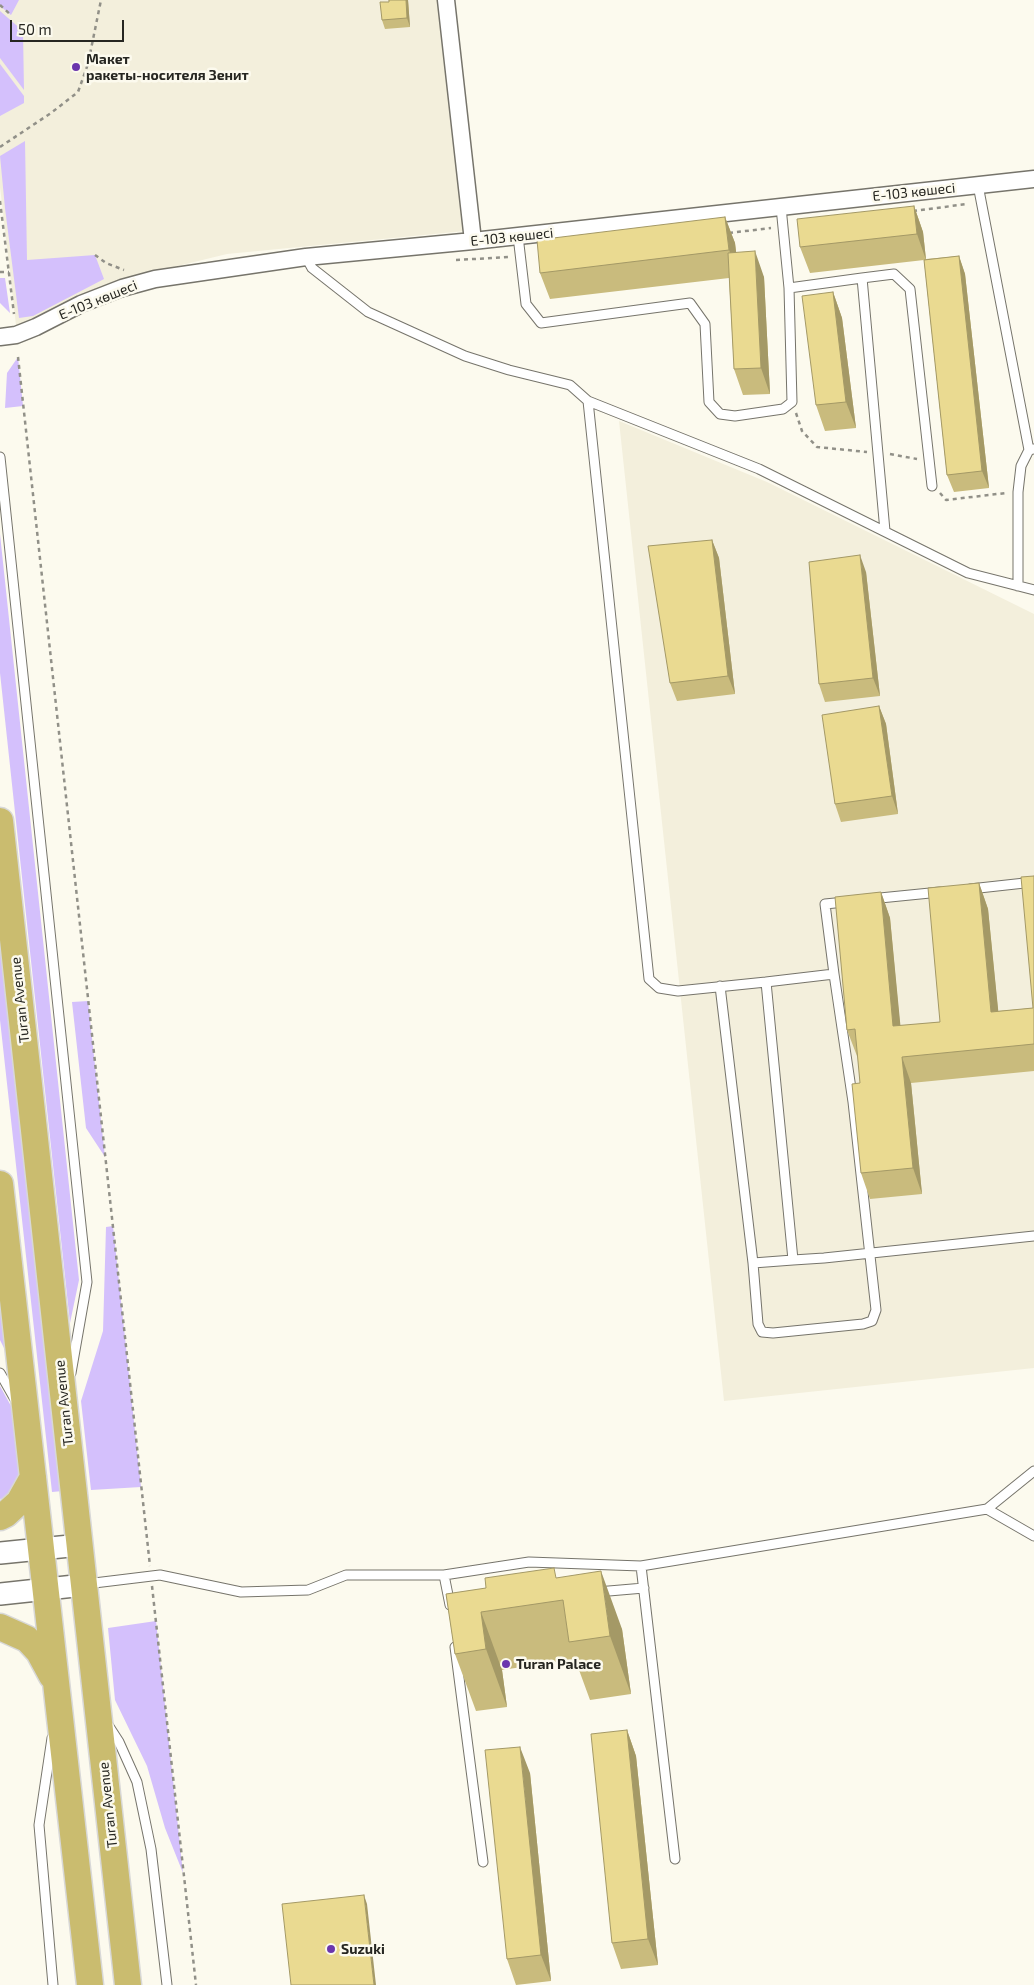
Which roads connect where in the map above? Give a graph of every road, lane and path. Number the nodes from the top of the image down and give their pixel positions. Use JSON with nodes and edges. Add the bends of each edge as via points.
{"nodes":[{"id":1,"x":101,"y":0,"type":"edge"},
{"id":2,"x":446,"y":0,"type":"edge"},
{"id":3,"x":0,"y":5,"type":"edge"},
{"id":4,"x":11,"y":15,"type":"dead end"},
{"id":5,"x":0,"y":147,"type":"edge"},
{"id":6,"x":1034,"y":179,"type":"edge"},
{"id":7,"x":978,"y":185,"type":"junction"},
{"id":8,"x":0,"y":201,"type":"edge"},
{"id":9,"x":981,"y":202,"type":"junction"},
{"id":10,"x":781,"y":207,"type":"junction"},
{"id":11,"x":906,"y":212,"type":"edge"},
{"id":12,"x":783,"y":227,"type":"junction"},
{"id":13,"x":724,"y":234,"type":"edge"},
{"id":14,"x":518,"y":236,"type":"junction"},
{"id":15,"x":473,"y":241,"type":"junction"},
{"id":16,"x":95,"y":255,"type":"dead end"},
{"id":17,"x":520,"y":256,"type":"junction"},
{"id":18,"x":306,"y":257,"type":"junction"},
{"id":19,"x":448,"y":260,"type":"dead end"},
{"id":20,"x":0,"y":272,"type":"edge"},
{"id":21,"x":9,"y":272,"type":"junction"},
{"id":22,"x":862,"y":278,"type":"junction"},
{"id":23,"x":154,"y":279,"type":"junction"},
{"id":24,"x":790,"y":288,"type":"junction"},
{"id":25,"x":14,"y":314,"type":"dead end"},
{"id":26,"x":0,"y":337,"type":"edge"},
{"id":27,"x":18,"y":357,"type":"dead end"},
{"id":28,"x":588,"y":401,"type":"junction"},
{"id":29,"x":792,"y":402,"type":"junction"},
{"id":30,"x":1031,"y":450,"type":"edge"},
{"id":31,"x":878,"y":452,"type":"junction"},
{"id":32,"x":0,"y":458,"type":"edge"},
{"id":33,"x":929,"y":462,"type":"junction"},
{"id":34,"x":932,"y":486,"type":"joint"},
{"id":35,"x":1018,"y":492,"type":"junction"},
{"id":36,"x":885,"y":531,"type":"junction"},
{"id":37,"x":1018,"y":586,"type":"junction"},
{"id":38,"x":1034,"y":590,"type":"edge"},
{"id":39,"x":0,"y":820,"type":"edge"},
{"id":40,"x":1034,"y":882,"type":"edge"},
{"id":41,"x":964,"y":889,"type":"edge"},
{"id":42,"x":954,"y":890,"type":"edge"},
{"id":43,"x":855,"y":900,"type":"edge"},
{"id":44,"x":865,"y":900,"type":"edge"},
{"id":45,"x":834,"y":974,"type":"junction"},
{"id":46,"x":766,"y":982,"type":"junction"},
{"id":47,"x":720,"y":986,"type":"junction"},
{"id":48,"x":0,"y":1184,"type":"edge"},
{"id":49,"x":1034,"y":1236,"type":"edge"},
{"id":50,"x":868,"y":1253,"type":"junction"},
{"id":51,"x":793,"y":1260,"type":"junction"},
{"id":52,"x":754,"y":1263,"type":"junction"},
{"id":53,"x":0,"y":1372,"type":"edge"},
{"id":54,"x":64,"y":1408,"type":"junction"},
{"id":55,"x":26,"y":1420,"type":"junction"},
{"id":56,"x":1034,"y":1471,"type":"edge"},
{"id":57,"x":33,"y":1477,"type":"junction"},
{"id":58,"x":987,"y":1508,"type":"junction"},
{"id":59,"x":0,"y":1517,"type":"edge"},
{"id":60,"x":1034,"y":1536,"type":"edge"},
{"id":61,"x":80,"y":1545,"type":"junction"},
{"id":62,"x":41,"y":1550,"type":"junction"},
{"id":63,"x":0,"y":1553,"type":"edge"},
{"id":64,"x":642,"y":1566,"type":"junction"},
{"id":65,"x":151,"y":1576,"type":"junction"},
{"id":66,"x":444,"y":1576,"type":"junction"},
{"id":67,"x":84,"y":1585,"type":"junction"},
{"id":68,"x":644,"y":1588,"type":"junction"},
{"id":69,"x":45,"y":1589,"type":"junction"},
{"id":70,"x":0,"y":1594,"type":"edge"},
{"id":71,"x":585,"y":1594,"type":"edge"},
{"id":72,"x":459,"y":1604,"type":"edge"},
{"id":73,"x":450,"y":1605,"type":"junction"},
{"id":74,"x":451,"y":1615,"type":"edge"},
{"id":75,"x":0,"y":1627,"type":"edge"},
{"id":76,"x":454,"y":1635,"type":"edge"},
{"id":77,"x":57,"y":1692,"type":"junction"},
{"id":78,"x":97,"y":1706,"type":"junction"},
{"id":79,"x":675,"y":1859,"type":"dead end"},
{"id":80,"x":483,"y":1862,"type":"dead end"},
{"id":81,"x":53,"y":1985,"type":"edge"},
{"id":82,"x":90,"y":1985,"type":"edge"},
{"id":83,"x":128,"y":1985,"type":"edge"},
{"id":84,"x":167,"y":1985,"type":"edge"},
{"id":85,"x":196,"y":1985,"type":"edge"}],
"edges":[{"from":1,"to":5,"type":"path","via":[[88,64],[78,92]]},
{"from":2,"to":15,"type":"street"},
{"from":3,"to":4,"type":"path"},
{"from":6,"to":7,"type":"street","name":"Е-103 көшесі"},
{"from":7,"to":9,"type":"lane"},
{"from":7,"to":10,"type":"street","name":"Е-103 көшесі"},
{"from":8,"to":21,"type":"path"},
{"from":9,"to":11,"type":"path"},
{"from":9,"to":30,"type":"lane"},
{"from":10,"to":12,"type":"lane"},
{"from":10,"to":14,"type":"street","name":"Е-103 көшесі"},
{"from":12,"to":13,"type":"path"},
{"from":12,"to":24,"type":"lane"},
{"from":14,"to":15,"type":"street","name":"Е-103 көшесі"},
{"from":14,"to":17,"type":"lane"},
{"from":15,"to":18,"type":"street","name":"Е-103 көшесі"},
{"from":16,"to":23,"type":"path","via":[[106,263]]},
{"from":17,"to":19,"type":"path"},
{"from":17,"to":29,"type":"lane","via":[[526,304],[541,323],[690,303],[705,324],[709,402],[720,414],[734,416],[783,409]]},
{"from":18,"to":23,"type":"street","name":"Е-103 көшесі"},
{"from":18,"to":28,"type":"lane","via":[[312,268],[368,312],[465,356],[570,385]]},
{"from":20,"to":21,"type":"path"},
{"from":21,"to":25,"type":"path"},
{"from":22,"to":24,"type":"lane"},
{"from":22,"to":31,"type":"lane"},
{"from":22,"to":33,"type":"lane","via":[[894,274],[910,290]]},
{"from":23,"to":26,"type":"street","name":"Е-103 көшесі","via":[[113,291],[16,335]]},
{"from":24,"to":29,"type":"lane"},
{"from":27,"to":65,"type":"path"},
{"from":28,"to":36,"type":"lane","via":[[759,469]]},
{"from":28,"to":47,"type":"lane","via":[[649,979],[659,988],[678,992]]},
{"from":29,"to":31,"type":"path","via":[[802,432],[817,447]]},
{"from":30,"to":35,"type":"lane","via":[[1021,466]]},
{"from":31,"to":33,"type":"path"},
{"from":31,"to":36,"type":"lane"},
{"from":32,"to":54,"type":"lane","via":[[87,1282]]},
{"from":33,"to":34,"type":"lane"},
{"from":34,"to":35,"type":"path","via":[[946,500]]},
{"from":35,"to":37,"type":"lane"},
{"from":36,"to":37,"type":"lane","via":[[968,573]]},
{"from":37,"to":38,"type":"lane"},
{"from":39,"to":54,"type":"main road","name":"Turan Avenue"},
{"from":40,"to":41,"type":"lane"},
{"from":42,"to":44,"type":"lane"},
{"from":43,"to":45,"type":"lane","via":[[825,904]]},
{"from":45,"to":46,"type":"lane"},
{"from":45,"to":50,"type":"lane","via":[[853,1102]]},
{"from":46,"to":47,"type":"lane"},
{"from":46,"to":51,"type":"lane"},
{"from":47,"to":52,"type":"lane"},
{"from":48,"to":55,"type":"main road"},
{"from":49,"to":50,"type":"lane"},
{"from":50,"to":51,"type":"lane"},
{"from":50,"to":52,"type":"lane","via":[[876,1310],[872,1320],[863,1324],[773,1334],[762,1332],[758,1324]]},
{"from":51,"to":52,"type":"lane"},
{"from":53,"to":55,"type":"lane"},
{"from":54,"to":61,"type":"main road","name":"Turan Avenue"},
{"from":55,"to":57,"type":"main road"},
{"from":56,"to":58,"type":"lane"},
{"from":57,"to":59,"type":"main road","via":[[19,1502]]},
{"from":57,"to":62,"type":"main road"},
{"from":58,"to":60,"type":"lane"},
{"from":58,"to":64,"type":"lane"},
{"from":61,"to":62,"type":"street"},
{"from":61,"to":67,"type":"main road","name":"Turan Avenue"},
{"from":62,"to":63,"type":"street"},
{"from":62,"to":69,"type":"main road"},
{"from":64,"to":66,"type":"lane","via":[[529,1562]]},
{"from":64,"to":68,"type":"lane"},
{"from":65,"to":66,"type":"lane","via":[[160,1575],[241,1592],[308,1590],[346,1575]]},
{"from":65,"to":67,"type":"lane"},
{"from":65,"to":85,"type":"path"},
{"from":66,"to":73,"type":"lane"},
{"from":67,"to":69,"type":"street"},
{"from":67,"to":78,"type":"main road","name":"Turan Avenue"},
{"from":68,"to":71,"type":"lane"},
{"from":68,"to":79,"type":"lane"},
{"from":69,"to":70,"type":"street"},
{"from":69,"to":77,"type":"main road"},
{"from":72,"to":73,"type":"lane"},
{"from":73,"to":74,"type":"lane"},
{"from":75,"to":77,"type":"main road","via":[[27,1639],[39,1652]]},
{"from":76,"to":80,"type":"lane"},
{"from":77,"to":81,"type":"lane","via":[[39,1825]]},
{"from":77,"to":82,"type":"main road"},
{"from":78,"to":83,"type":"main road","name":"Turan Avenue"},
{"from":78,"to":84,"type":"lane","via":[[119,1742],[137,1782],[151,1849]]}]}
